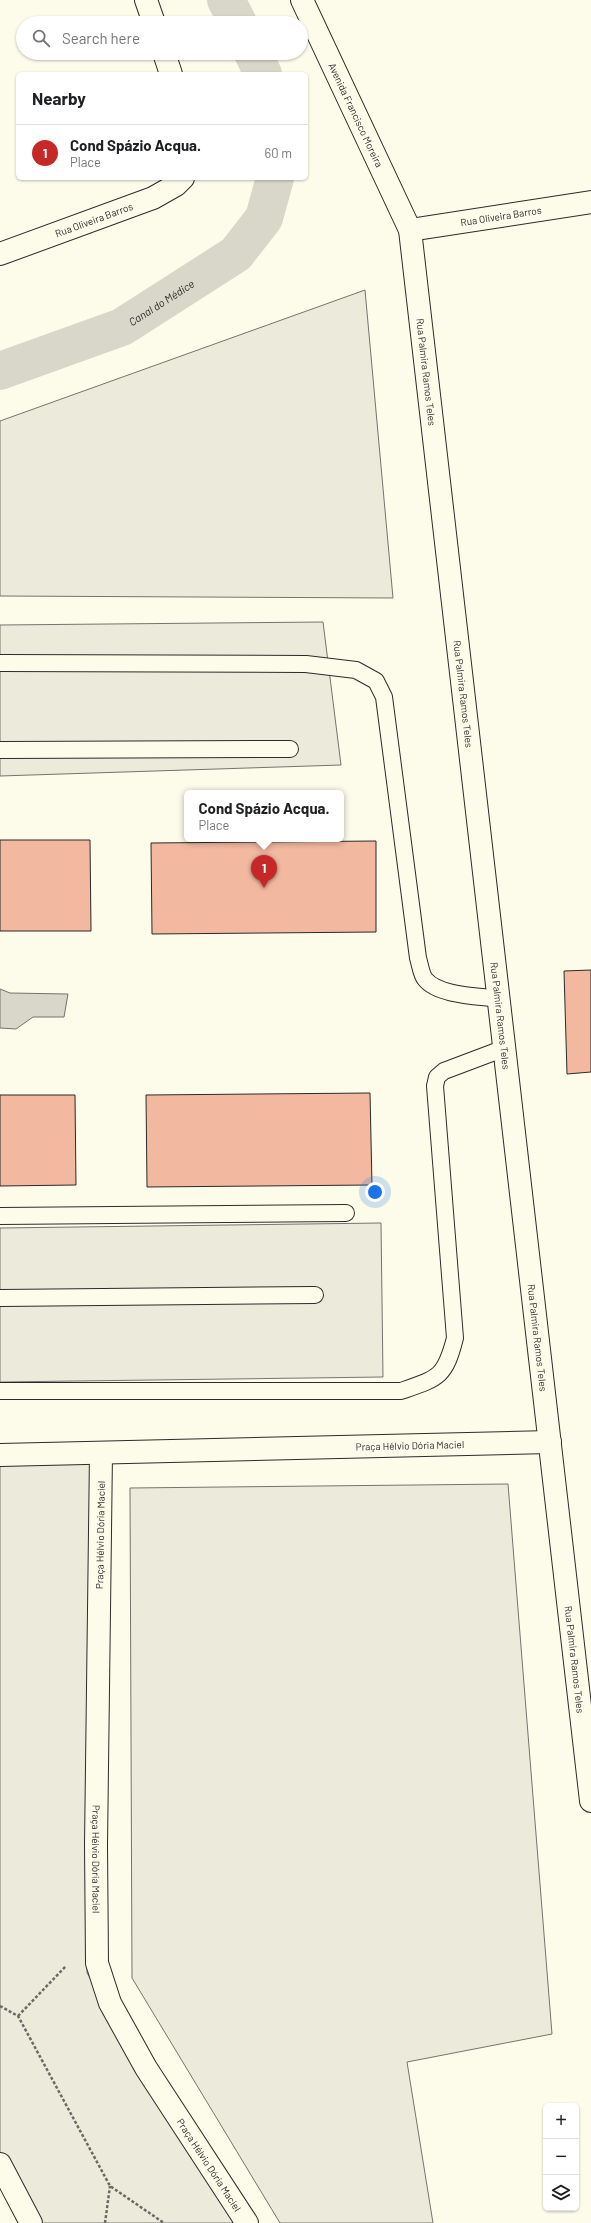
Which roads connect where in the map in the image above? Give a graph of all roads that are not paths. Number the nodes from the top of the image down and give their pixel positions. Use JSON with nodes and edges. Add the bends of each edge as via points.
{"nodes":[{"id":1,"x":146,"y":0,"type":"edge"},
{"id":2,"x":302,"y":0,"type":"edge"},
{"id":3,"x":152,"y":16,"type":"edge"},
{"id":4,"x":166,"y":60,"type":"edge"},
{"id":5,"x":170,"y":72,"type":"edge"},
{"id":6,"x":181,"y":180,"type":"edge"},
{"id":7,"x":591,"y":202,"type":"edge"},
{"id":8,"x":410,"y":230,"type":"junction"},
{"id":9,"x":0,"y":254,"type":"edge"},
{"id":10,"x":0,"y":663,"type":"edge"},
{"id":11,"x":290,"y":749,"type":"dead end"},
{"id":12,"x":0,"y":750,"type":"edge"},
{"id":13,"x":499,"y":998,"type":"junction"},
{"id":14,"x":505,"y":1048,"type":"junction"},
{"id":15,"x":346,"y":1212,"type":"dead end"},
{"id":16,"x":0,"y":1216,"type":"edge"},
{"id":17,"x":315,"y":1295,"type":"dead end"},
{"id":18,"x":0,"y":1298,"type":"edge"},
{"id":19,"x":0,"y":1391,"type":"edge"},
{"id":20,"x":550,"y":1442,"type":"junction"},
{"id":21,"x":101,"y":1453,"type":"junction"},
{"id":22,"x":0,"y":1455,"type":"edge"},
{"id":23,"x":591,"y":1801,"type":"edge"},
{"id":24,"x":0,"y":2164,"type":"edge"},
{"id":25,"x":31,"y":2223,"type":"edge"},
{"id":26,"x":246,"y":2223,"type":"edge"}],
"edges":[{"from":1,"to":3,"type":"street"},
{"from":2,"to":8,"type":"street","name":"Avenida Francisco Moreira"},
{"from":4,"to":5,"type":"street"},
{"from":6,"to":9,"type":"street","name":"Rua Oliveira Barros","via":[[153,198]]},
{"from":7,"to":8,"type":"street","name":"Rua Oliveira Barros"},
{"from":8,"to":13,"type":"street","name":"Rua Palmira Ramos Teles"},
{"from":10,"to":13,"type":"lane","via":[[306,664],[356,670],[376,681],[384,697],[418,958],[425,979],[437,988],[465,995]]},
{"from":11,"to":12,"type":"lane"},
{"from":13,"to":14,"type":"street","name":"Rua Palmira Ramos Teles"},
{"from":14,"to":19,"type":"lane","via":[[444,1071],[437,1077],[434,1086],[455,1338],[448,1363],[431,1381],[401,1391]]},
{"from":14,"to":20,"type":"street","name":"Rua Palmira Ramos Teles"},
{"from":15,"to":16,"type":"lane"},
{"from":17,"to":18,"type":"lane"},
{"from":20,"to":21,"type":"street","name":"Praça Hélvio Dória Maciel"},
{"from":20,"to":23,"type":"street","name":"Rua Palmira Ramos Teles"},
{"from":21,"to":22,"type":"street","name":"Praça Hélvio Dória Maciel"},
{"from":21,"to":26,"type":"street","name":"Praça Hélvio Dória Maciel","via":[[97,1963],[110,2003],[146,2068]]},
{"from":24,"to":25,"type":"street"}]}
